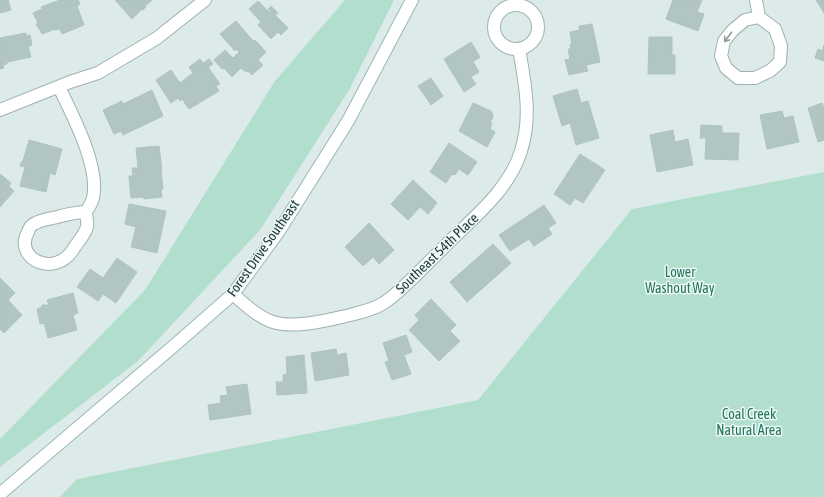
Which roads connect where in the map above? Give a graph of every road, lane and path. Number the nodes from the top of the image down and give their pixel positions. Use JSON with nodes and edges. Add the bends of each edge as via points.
{"nodes":[{"id":1,"x":204,"y":0,"type":"edge"},
{"id":2,"x":412,"y":0,"type":"edge"},
{"id":3,"x":756,"y":0,"type":"edge"},
{"id":4,"x":760,"y":17,"type":"junction"},
{"id":5,"x":519,"y":49,"type":"dead end"},
{"id":6,"x":60,"y":87,"type":"junction"},
{"id":7,"x":0,"y":110,"type":"edge"},
{"id":8,"x":86,"y":212,"type":"junction"},
{"id":9,"x":233,"y":294,"type":"junction"},
{"id":10,"x":0,"y":494,"type":"edge"}],
"edges":[{"from":1,"to":6,"type":"street","via":[[157,38],[98,73]]},
{"from":2,"to":9,"type":"street","name":"Forest Drive Southeast","via":[[348,121],[279,231]]},
{"from":3,"to":4,"type":"street"},
{"from":4,"to":4,"type":"street","one_way":true,"via":[[745,20],[724,42],[722,56],[726,68],[738,78],[755,78],[770,71],[780,62],[781,46],[775,29]]},
{"from":5,"to":9,"type":"street","name":"Southeast 54th Place","via":[[527,98],[527,123],[521,151],[512,172],[484,207],[400,290],[368,310],[308,324],[270,321]]},
{"from":6,"to":7,"type":"street"},
{"from":6,"to":8,"type":"street","via":[[93,170],[93,200]]},
{"from":8,"to":8,"type":"street","via":[[74,212],[35,223],[25,236],[26,250],[31,257],[48,265],[66,259],[87,227]]},
{"from":9,"to":10,"type":"street","name":"Forest Drive Southeast"}]}
